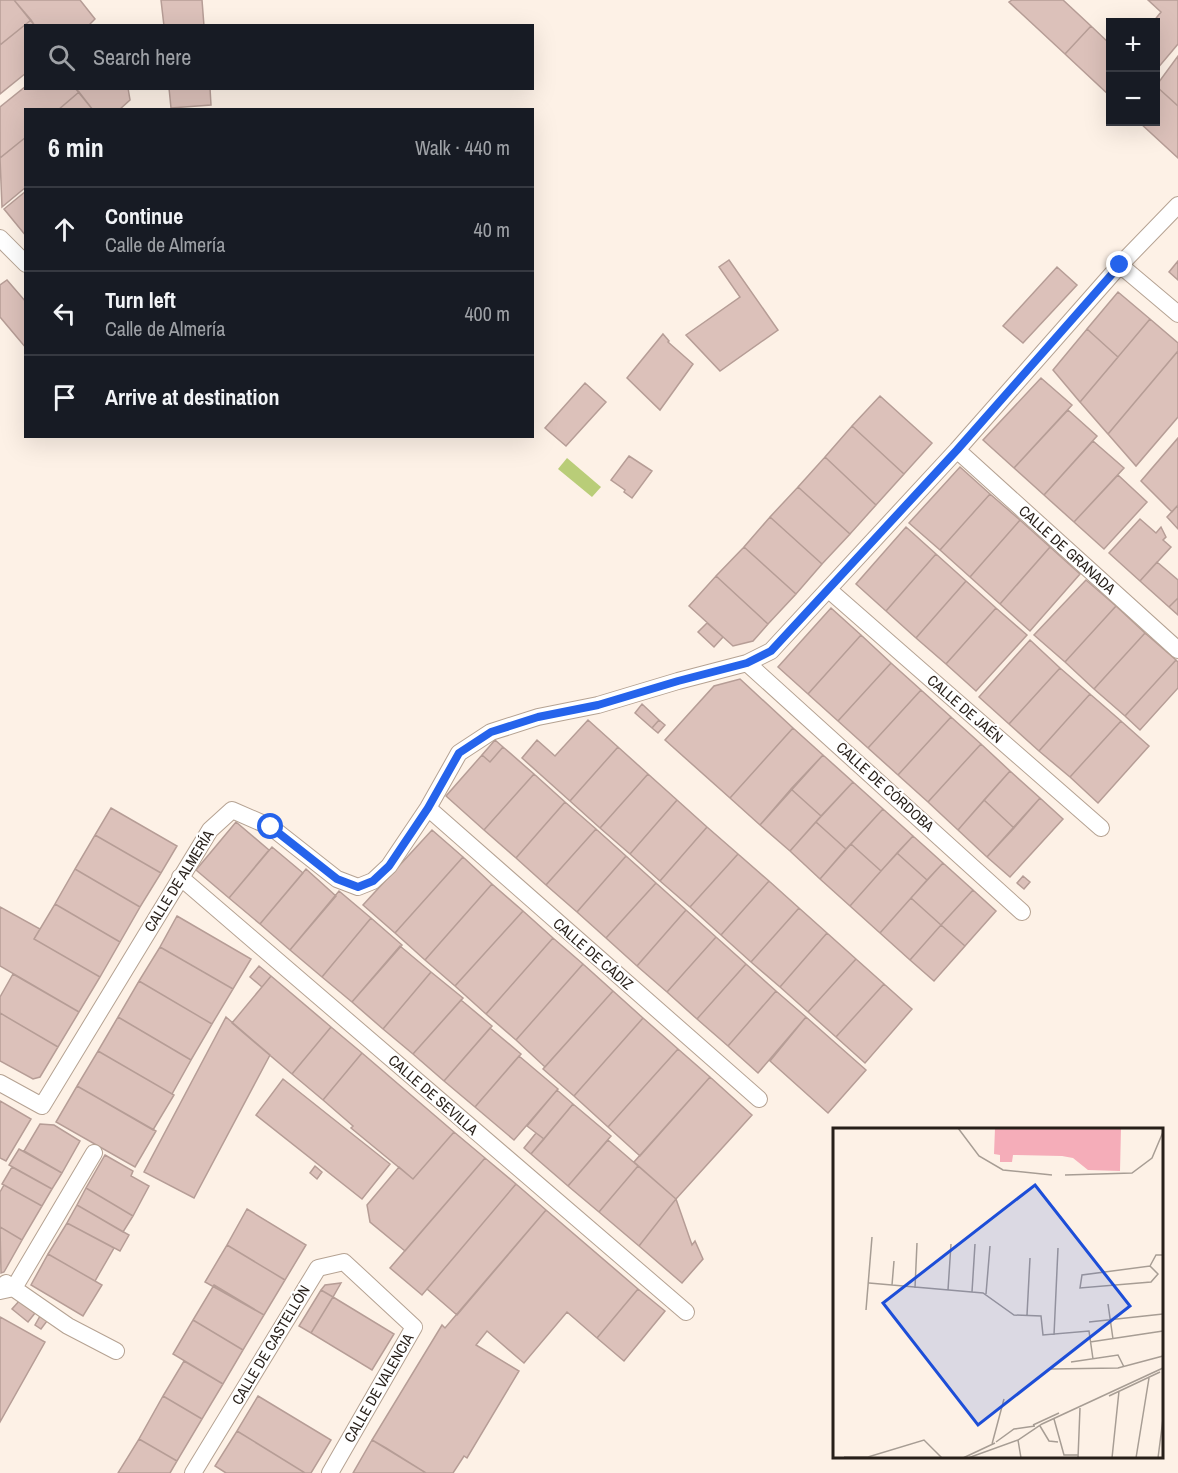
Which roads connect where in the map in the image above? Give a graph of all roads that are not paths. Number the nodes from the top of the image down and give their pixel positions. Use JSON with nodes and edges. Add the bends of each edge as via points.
{"nodes":[{"id":1,"x":1178,"y":205,"type":"edge"},
{"id":2,"x":0,"y":238,"type":"edge"},
{"id":3,"x":24,"y":262,"type":"edge"},
{"id":4,"x":1120,"y":265,"type":"junction"},
{"id":5,"x":1178,"y":314,"type":"edge"},
{"id":6,"x":957,"y":450,"type":"junction"},
{"id":7,"x":829,"y":590,"type":"junction"},
{"id":8,"x":1178,"y":650,"type":"edge"},
{"id":9,"x":747,"y":663,"type":"junction"},
{"id":10,"x":428,"y":808,"type":"junction"},
{"id":11,"x":1101,"y":828,"type":"dead end"},
{"id":12,"x":180,"y":877,"type":"junction"},
{"id":13,"x":1022,"y":912,"type":"dead end"},
{"id":14,"x":0,"y":1083,"type":"edge"},
{"id":15,"x":759,"y":1099,"type":"dead end"},
{"id":16,"x":94,"y":1153,"type":"dead end"},
{"id":17,"x":369,"y":1284,"type":"joint"},
{"id":18,"x":5,"y":1286,"type":"edge"},
{"id":19,"x":686,"y":1312,"type":"dead end"},
{"id":20,"x":116,"y":1350,"type":"dead end"},
{"id":21,"x":193,"y":1473,"type":"edge"},
{"id":22,"x":330,"y":1473,"type":"edge"}],
"edges":[{"from":1,"to":4,"type":"street","name":"CALLE DE ALMERÍA"},
{"from":2,"to":3,"type":"street"},
{"from":4,"to":5,"type":"street"},
{"from":4,"to":6,"type":"street","name":"CALLE DE ALMERÍA"},
{"from":6,"to":7,"type":"street","name":"CALLE DE ALMERÍA"},
{"from":6,"to":8,"type":"street","name":"CALLE DE GRANADA"},
{"from":7,"to":9,"type":"street","name":"CALLE DE ALMERÍA","via":[[771,651]]},
{"from":7,"to":11,"type":"street","name":"CALLE DE JAÉN"},
{"from":9,"to":10,"type":"street","name":"CALLE DE ALMERÍA","via":[[491,732],[459,753]]},
{"from":9,"to":13,"type":"street","name":"CALLE DE CÓRDOBA"},
{"from":10,"to":12,"type":"street","name":"CALLE DE ALMERÍA","via":[[389,866],[373,881],[358,887],[337,879],[271,827],[232,810],[210,830]]},
{"from":10,"to":15,"type":"street","name":"CALLE DE CÁDIZ"},
{"from":12,"to":14,"type":"street","name":"CALLE DE ALMERÍA","via":[[42,1106]]},
{"from":12,"to":19,"type":"street","name":"CALLE DE SEVILLA"},
{"from":16,"to":18,"type":"street"},
{"from":17,"to":21,"type":"street","name":"CALLE DE CASTELLÓN","via":[[344,1262],[318,1268]]},
{"from":17,"to":22,"type":"street","name":"CALLE DE VALENCIA","via":[[414,1327]]},
{"from":18,"to":20,"type":"street","via":[[68,1326]]}]}
